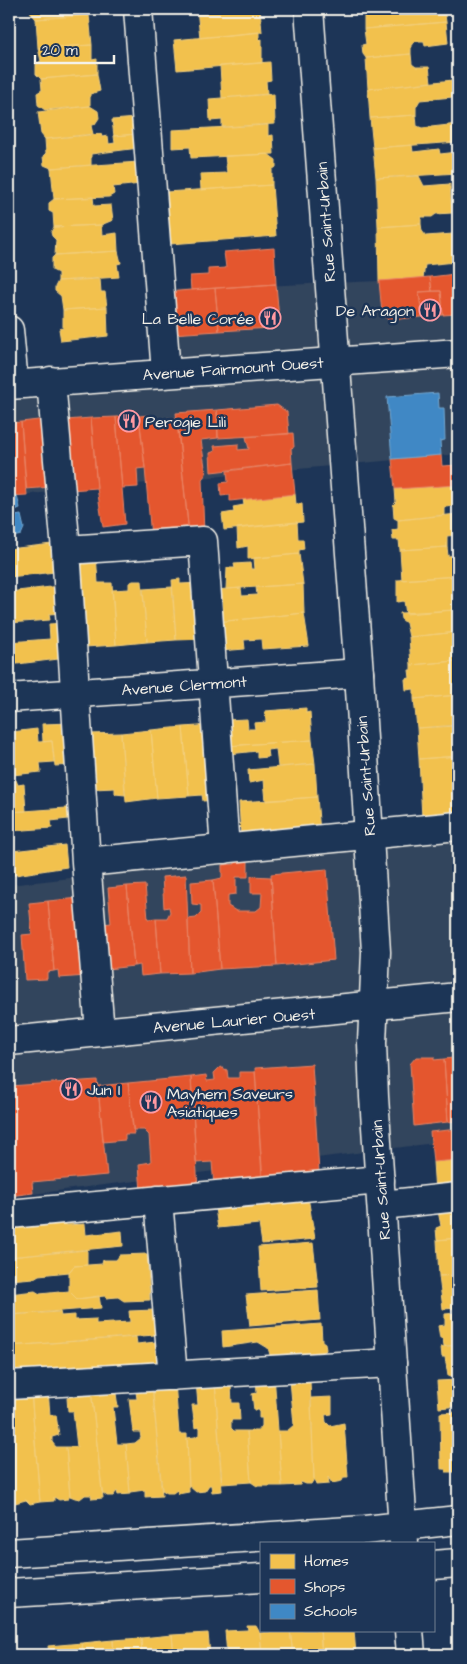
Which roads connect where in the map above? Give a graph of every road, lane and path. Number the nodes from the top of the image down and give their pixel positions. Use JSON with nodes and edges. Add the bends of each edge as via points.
{"nodes":[{"id":1,"x":138,"y":9,"type":"edge"},
{"id":2,"x":309,"y":9,"type":"edge"},
{"id":3,"x":9,"y":330,"type":"edge"},
{"id":4,"x":458,"y":353,"type":"edge"},
{"id":5,"x":336,"y":361,"type":"junction"},
{"id":6,"x":166,"y":373,"type":"junction"},
{"id":7,"x":51,"y":381,"type":"junction"},
{"id":8,"x":11,"y":384,"type":"edge"},
{"id":9,"x":66,"y":550,"type":"junction"},
{"id":10,"x":359,"y":673,"type":"junction"},
{"id":11,"x":213,"y":683,"type":"junction"},
{"id":12,"x":76,"y":694,"type":"junction"},
{"id":13,"x":9,"y":698,"type":"edge"},
{"id":14,"x":458,"y":826,"type":"edge"},
{"id":15,"x":369,"y":834,"type":"junction"},
{"id":16,"x":225,"y":849,"type":"junction"},
{"id":17,"x":86,"y":862,"type":"junction"},
{"id":18,"x":458,"y":997,"type":"edge"},
{"id":19,"x":374,"y":1006,"type":"junction"},
{"id":20,"x":100,"y":1032,"type":"junction"},
{"id":21,"x":9,"y":1041,"type":"edge"},
{"id":22,"x":381,"y":1192,"type":"junction"},
{"id":23,"x":458,"y":1197,"type":"edge"},
{"id":24,"x":158,"y":1200,"type":"junction"},
{"id":25,"x":9,"y":1214,"type":"edge"},
{"id":26,"x":392,"y":1363,"type":"junction"},
{"id":27,"x":173,"y":1376,"type":"junction"},
{"id":28,"x":9,"y":1385,"type":"edge"},
{"id":29,"x":458,"y":1520,"type":"edge"},
{"id":30,"x":404,"y":1534,"type":"edge"},
{"id":31,"x":9,"y":1553,"type":"edge"},
{"id":32,"x":458,"y":1563,"type":"edge"},
{"id":33,"x":434,"y":1565,"type":"edge"},
{"id":34,"x":260,"y":1578,"type":"edge"},
{"id":35,"x":9,"y":1594,"type":"edge"},
{"id":36,"x":409,"y":1632,"type":"edge"},
{"id":37,"x":410,"y":1655,"type":"edge"}],
"edges":[{"from":1,"to":6,"type":"main road"},
{"from":2,"to":5,"type":"main road","name":"Rue Saint-Urbain"},
{"from":3,"to":8,"type":"main road"},
{"from":4,"to":5,"type":"main road","name":"Avenue Fairmount Ouest"},
{"from":5,"to":6,"type":"main road","name":"Avenue Fairmount Ouest"},
{"from":5,"to":10,"type":"main road","name":"Rue Saint-Urbain"},
{"from":6,"to":7,"type":"main road","name":"Avenue Fairmount Ouest"},
{"from":7,"to":8,"type":"main road","name":"Avenue Fairmount Ouest"},
{"from":7,"to":9,"type":"main road"},
{"from":9,"to":11,"type":"main road","via":[[203,541]]},
{"from":9,"to":12,"type":"main road"},
{"from":10,"to":11,"type":"main road","name":"Avenue Clermont"},
{"from":10,"to":15,"type":"main road","name":"Rue Saint-Urbain"},
{"from":11,"to":12,"type":"main road","name":"Avenue Clermont"},
{"from":11,"to":16,"type":"main road"},
{"from":12,"to":13,"type":"main road","name":"Avenue Clermont"},
{"from":12,"to":17,"type":"main road"},
{"from":14,"to":15,"type":"main road"},
{"from":15,"to":16,"type":"main road"},
{"from":15,"to":19,"type":"main road","name":"Rue Saint-Urbain","via":[[376,952]]},
{"from":16,"to":17,"type":"main road"},
{"from":17,"to":20,"type":"main road"},
{"from":18,"to":19,"type":"main road","name":"Avenue Laurier Ouest"},
{"from":19,"to":20,"type":"main road","name":"Avenue Laurier Ouest"},
{"from":19,"to":22,"type":"main road","name":"Rue Saint-Urbain","via":[[372,1044]]},
{"from":20,"to":21,"type":"main road","name":"Avenue Laurier Ouest"},
{"from":22,"to":23,"type":"main road"},
{"from":22,"to":24,"type":"main road"},
{"from":22,"to":26,"type":"main road","name":"Rue Saint-Urbain"},
{"from":24,"to":25,"type":"main road"},
{"from":24,"to":27,"type":"main road"},
{"from":26,"to":27,"type":"main road"},
{"from":26,"to":30,"type":"main road","name":"Rue Saint-Urbain"},
{"from":27,"to":28,"type":"main road"},
{"from":29,"to":30,"type":"main road"},
{"from":30,"to":31,"type":"main road","via":[[365,1530]]},
{"from":32,"to":33,"type":"main road"},
{"from":34,"to":35,"type":"main road"},
{"from":36,"to":37,"type":"main road"}]}
